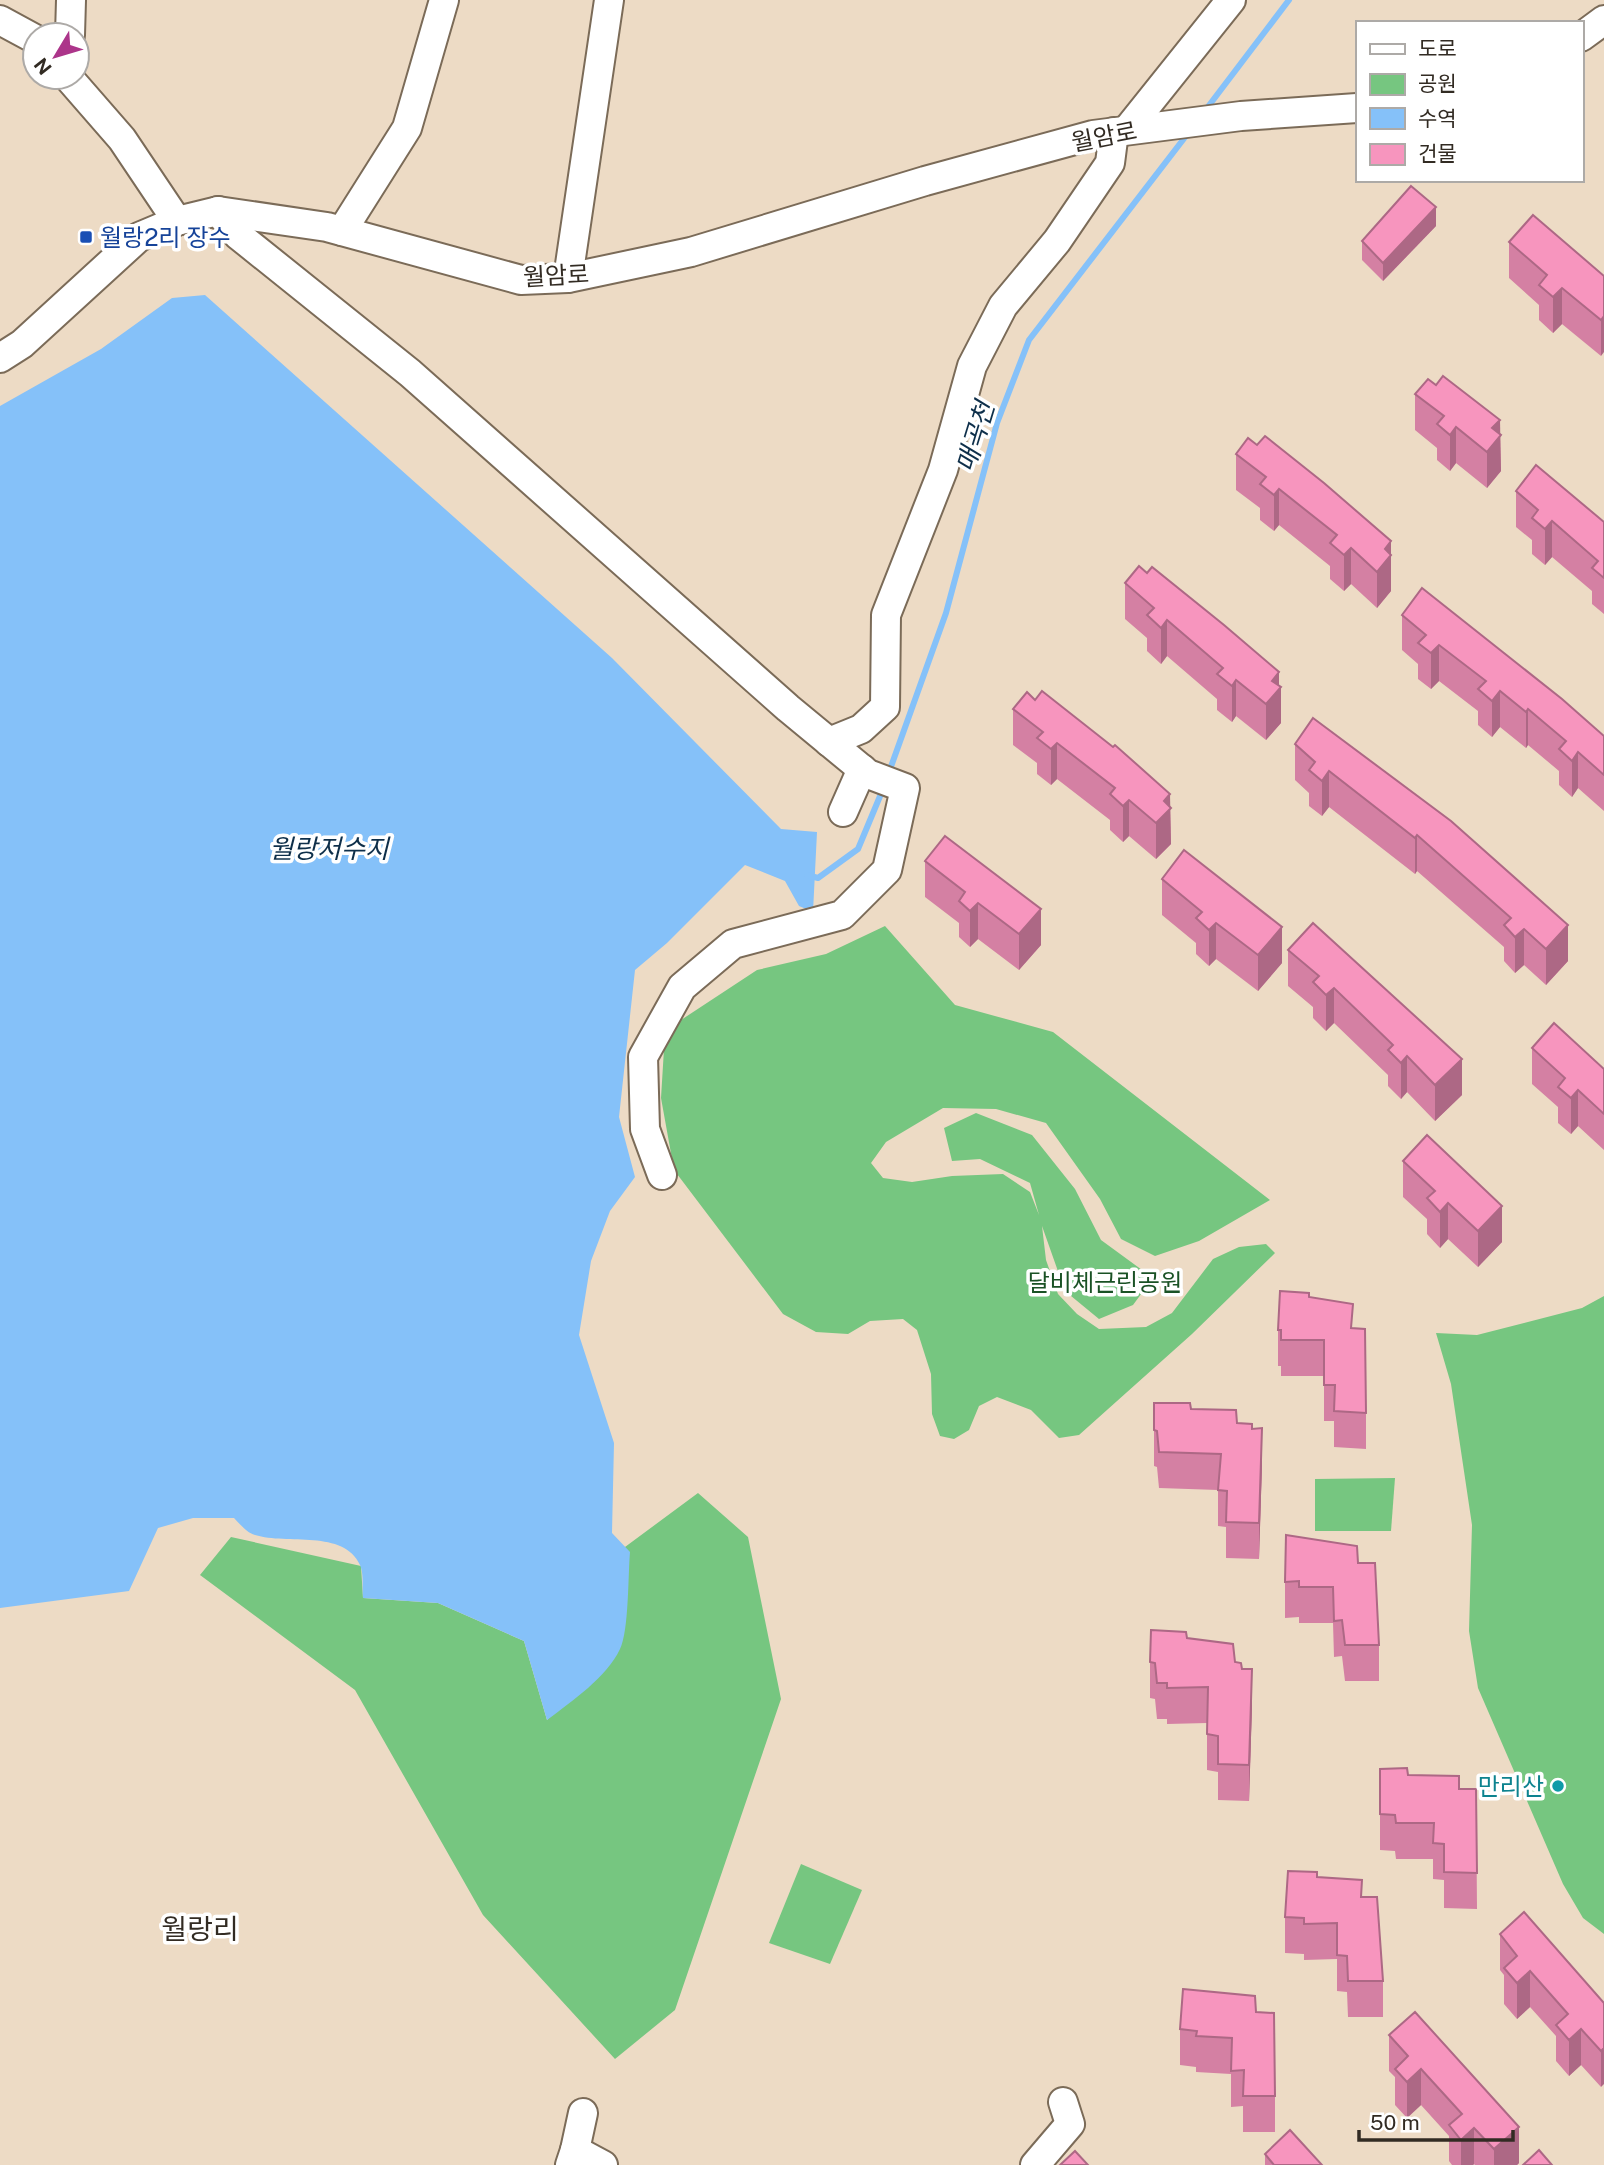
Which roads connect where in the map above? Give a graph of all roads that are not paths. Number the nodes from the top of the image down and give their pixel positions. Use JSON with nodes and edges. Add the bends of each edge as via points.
{"nodes":[{"id":1,"x":71,"y":0,"type":"edge"},
{"id":2,"x":444,"y":0,"type":"edge"},
{"id":3,"x":609,"y":0,"type":"edge"},
{"id":4,"x":1231,"y":0,"type":"edge"},
{"id":5,"x":0,"y":20,"type":"edge"},
{"id":6,"x":1604,"y":20,"type":"edge"},
{"id":7,"x":70,"y":21,"type":"edge"},
{"id":8,"x":21,"y":31,"type":"edge"},
{"id":9,"x":1583,"y":36,"type":"edge"},
{"id":10,"x":80,"y":91,"type":"edge"},
{"id":11,"x":1356,"y":108,"type":"edge"},
{"id":12,"x":1130,"y":129,"type":"junction"},
{"id":13,"x":218,"y":211,"type":"junction"},
{"id":14,"x":177,"y":221,"type":"junction"},
{"id":15,"x":342,"y":231,"type":"junction"},
{"id":16,"x":568,"y":278,"type":"junction"},
{"id":17,"x":0,"y":358,"type":"edge"},
{"id":18,"x":829,"y":742,"type":"junction"},
{"id":19,"x":868,"y":772,"type":"junction"},
{"id":20,"x":843,"y":812,"type":"dead end"},
{"id":21,"x":662,"y":1175,"type":"dead end"},
{"id":22,"x":1063,"y":2102,"type":"dead end"},
{"id":23,"x":583,"y":2113,"type":"dead end"},
{"id":24,"x":573,"y":2157,"type":"edge"},
{"id":25,"x":603,"y":2165,"type":"edge"},
{"id":26,"x":1035,"y":2165,"type":"edge"}],
"edges":[{"from":1,"to":7,"type":"street"},
{"from":2,"to":15,"type":"street","via":[[407,128]]},
{"from":3,"to":16,"type":"street"},
{"from":4,"to":12,"type":"street"},
{"from":5,"to":8,"type":"street"},
{"from":6,"to":9,"type":"street"},
{"from":10,"to":14,"type":"street","via":[[122,139]]},
{"from":11,"to":12,"type":"street","name":"월암로"},
{"from":12,"to":16,"type":"street","name":"월암로","via":[[925,181],[691,252]]},
{"from":12,"to":18,"type":"street","via":[[1057,241],[1003,306],[972,366],[943,470],[886,615],[885,708],[861,729]]},
{"from":13,"to":14,"type":"street","name":"월암로"},
{"from":13,"to":15,"type":"street","name":"월암로"},
{"from":13,"to":18,"type":"street","via":[[237,235],[410,373]]},
{"from":14,"to":17,"type":"street","name":"월암로","via":[[139,237],[22,344]]},
{"from":15,"to":16,"type":"street","name":"월암로","via":[[521,280]]},
{"from":18,"to":19,"type":"street"},
{"from":19,"to":20,"type":"street"},
{"from":19,"to":21,"type":"street","via":[[905,788],[887,870],[842,915],[733,944],[682,987],[643,1057],[645,1129]]},
{"from":22,"to":26,"type":"street","via":[[1070,2124]]},
{"from":23,"to":24,"type":"street"},
{"from":24,"to":25,"type":"street"}]}
